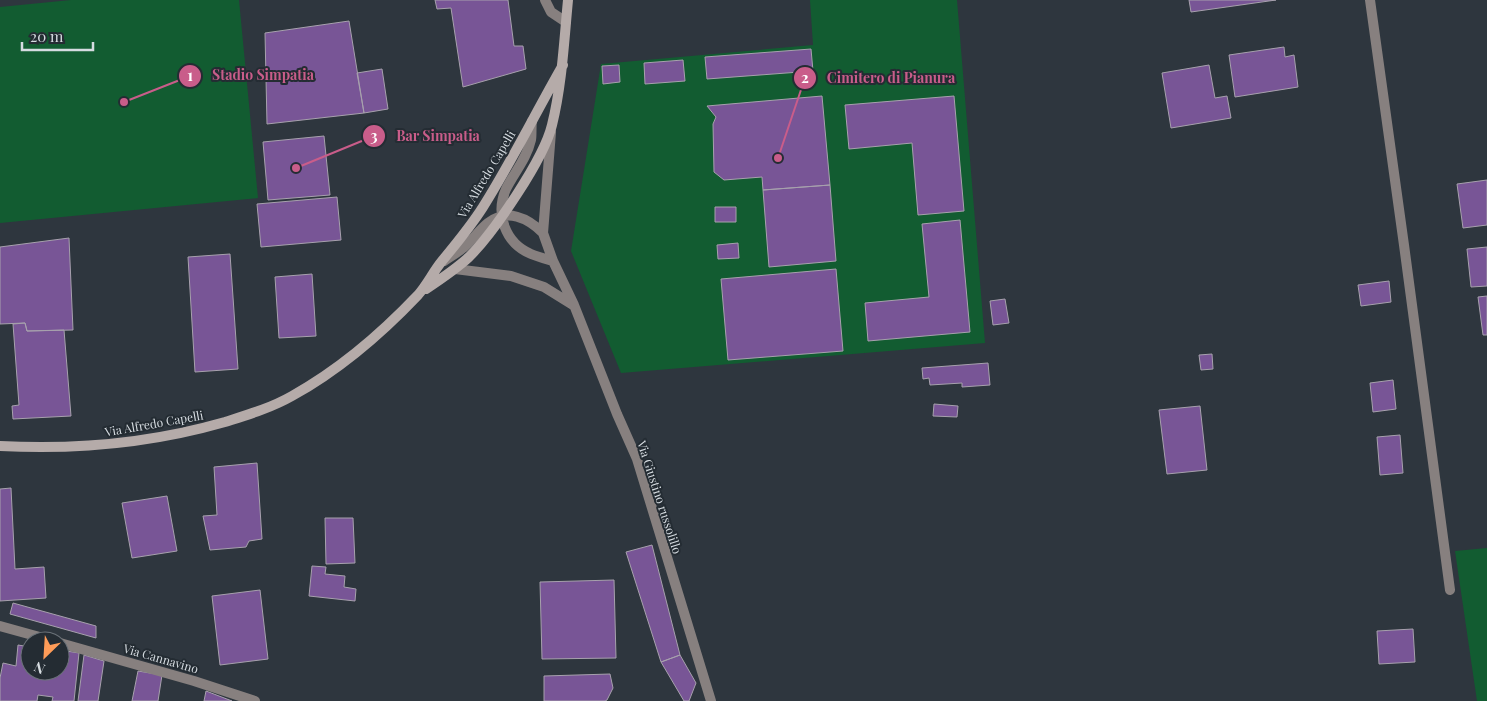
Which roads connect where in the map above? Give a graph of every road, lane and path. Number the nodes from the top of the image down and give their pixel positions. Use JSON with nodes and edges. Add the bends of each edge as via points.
{"nodes":[{"id":1,"x":545,"y":0,"type":"edge"},
{"id":2,"x":568,"y":0,"type":"edge"},
{"id":3,"x":1370,"y":0,"type":"edge"},
{"id":4,"x":566,"y":22,"type":"junction"},
{"id":5,"x":563,"y":65,"type":"junction"},
{"id":6,"x":532,"y":121,"type":"junction"},
{"id":7,"x":552,"y":126,"type":"junction"},
{"id":8,"x":501,"y":217,"type":"junction"},
{"id":9,"x":544,"y":232,"type":"junction"},
{"id":10,"x":553,"y":261,"type":"junction"},
{"id":11,"x":441,"y":263,"type":"junction"},
{"id":12,"x":455,"y":269,"type":"junction"},
{"id":13,"x":419,"y":293,"type":"junction"},
{"id":14,"x":574,"y":305,"type":"junction"},
{"id":15,"x":0,"y":446,"type":"edge"},
{"id":16,"x":1450,"y":590,"type":"dead end"},
{"id":17,"x":0,"y":626,"type":"edge"},
{"id":18,"x":20,"y":632,"type":"edge"},
{"id":19,"x":70,"y":646,"type":"edge"},
{"id":20,"x":255,"y":701,"type":"edge"},
{"id":21,"x":711,"y":701,"type":"edge"}],
"edges":[{"from":1,"to":4,"type":"street","via":[[551,12]]},
{"from":2,"to":4,"type":"street","name":"Via Alfredo Capelli"},
{"from":3,"to":16,"type":"street"},
{"from":4,"to":5,"type":"street","name":"Via Alfredo Capelli"},
{"from":5,"to":6,"type":"street","name":"Via Alfredo Capelli"},
{"from":5,"to":7,"type":"street","name":"Via Alfredo Capelli"},
{"from":6,"to":8,"type":"street","name":"Via Alfredo Capelli","via":[[528,149],[506,190]]},
{"from":6,"to":11,"type":"street","name":"Via Alfredo Capelli","via":[[483,208]]},
{"from":7,"to":8,"type":"street","name":"Via Alfredo Capelli","via":[[545,144]]},
{"from":7,"to":9,"type":"street"},
{"from":8,"to":9,"type":"street","via":[[524,218]]},
{"from":8,"to":10,"type":"street","via":[[515,244]]},
{"from":8,"to":11,"type":"street","name":"Via Alfredo Capelli","via":[[489,222],[464,248]]},
{"from":8,"to":12,"type":"street","name":"Via Alfredo Capelli","via":[[485,239]]},
{"from":9,"to":10,"type":"street","name":"Via Giustino russolillo"},
{"from":10,"to":14,"type":"street","name":"Via Giustino russolillo"},
{"from":11,"to":13,"type":"street","name":"Via Alfredo Capelli"},
{"from":12,"to":13,"type":"street","name":"Via Alfredo Capelli"},
{"from":12,"to":14,"type":"street","via":[[510,276],[544,287]]},
{"from":13,"to":15,"type":"street","name":"Via Alfredo Capelli","via":[[340,366],[291,397],[248,415],[197,430],[137,440],[84,446]]},
{"from":14,"to":21,"type":"street","name":"Via Giustino russolillo","via":[[637,459]]},
{"from":17,"to":18,"type":"street"},
{"from":19,"to":20,"type":"street","name":"Via Cannavino"}]}
